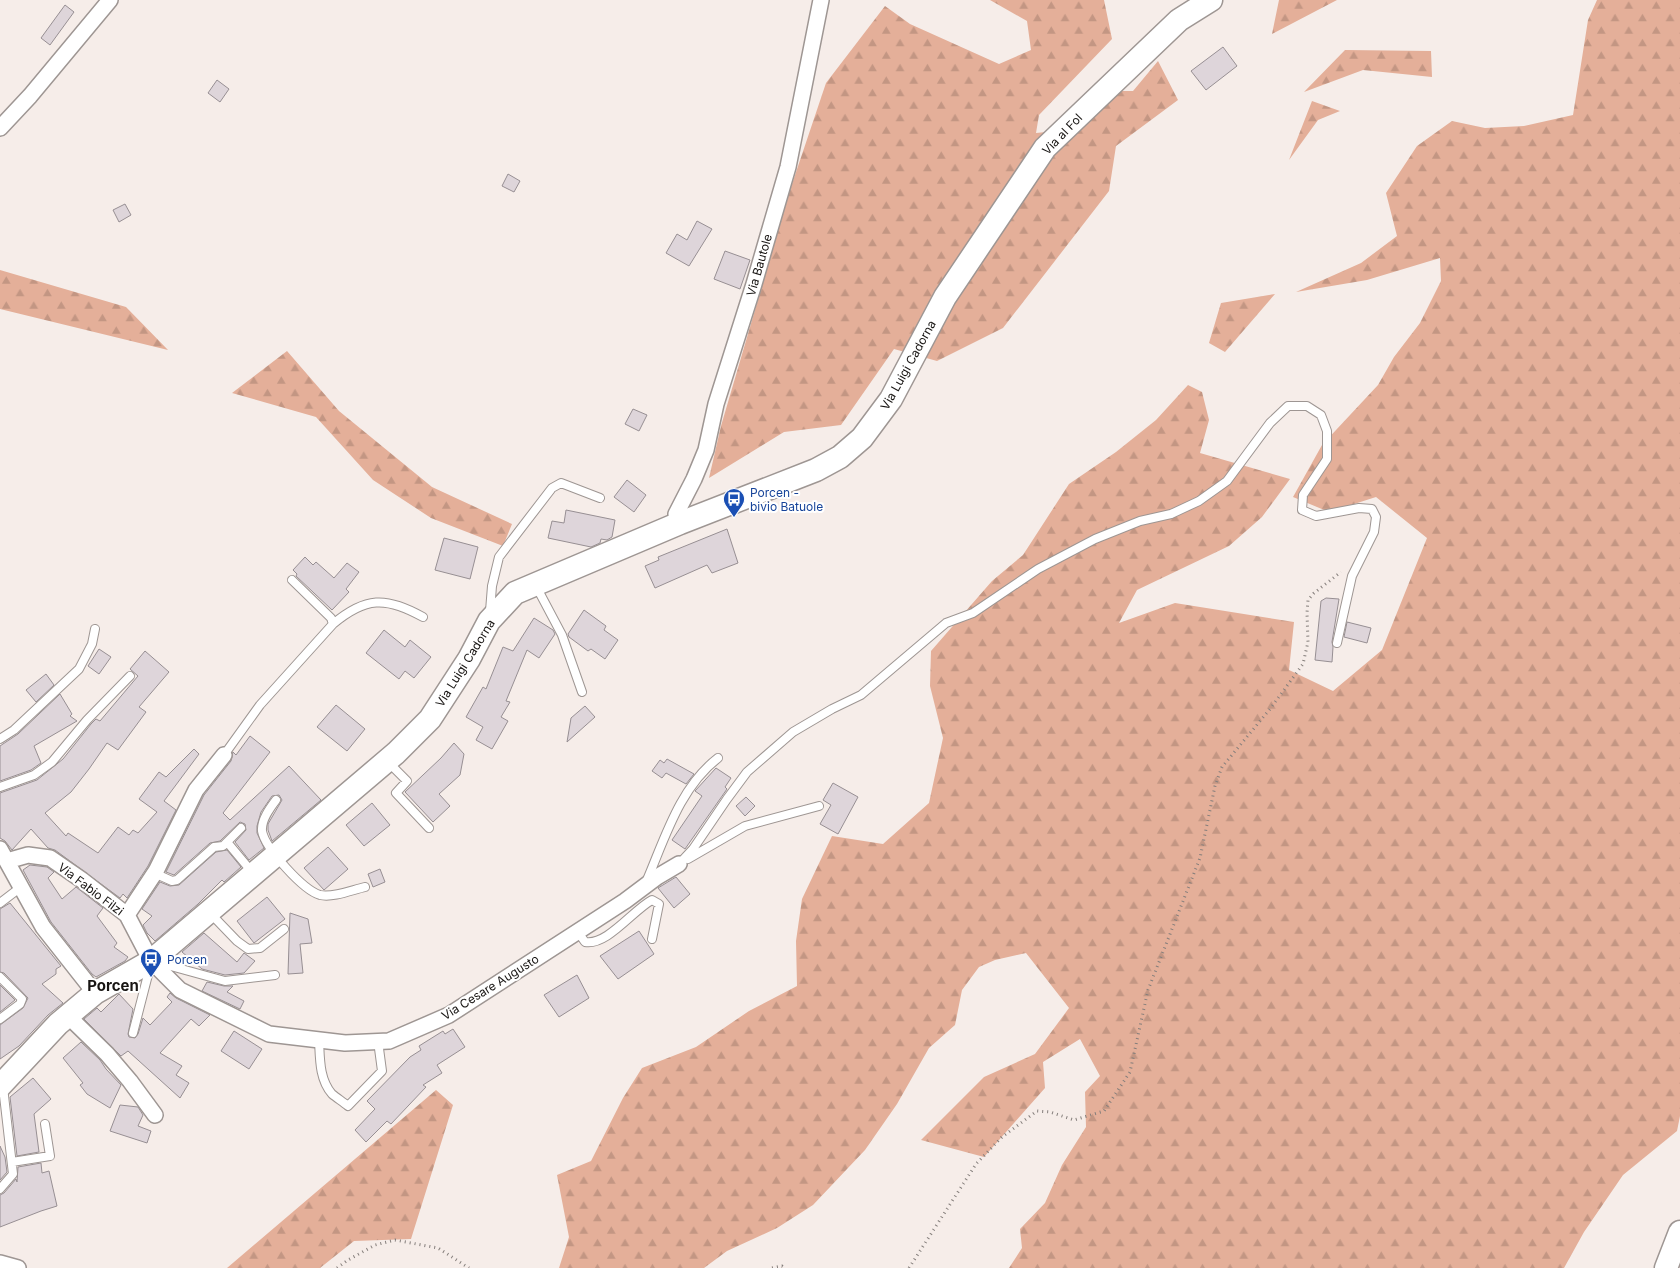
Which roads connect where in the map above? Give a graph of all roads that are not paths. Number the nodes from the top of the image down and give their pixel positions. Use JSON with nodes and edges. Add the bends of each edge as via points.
{"nodes":[{"id":1,"x":110,"y":0,"type":"edge"},
{"id":2,"x":821,"y":0,"type":"edge"},
{"id":3,"x":1211,"y":0,"type":"edge"},
{"id":4,"x":0,"y":128,"type":"edge"},
{"id":5,"x":945,"y":297,"type":"joint"},
{"id":6,"x":600,"y":498,"type":"dead end"},
{"id":7,"x":680,"y":523,"type":"junction"},
{"id":8,"x":292,"y":580,"type":"dead end"},
{"id":9,"x":535,"y":584,"type":"junction"},
{"id":10,"x":423,"y":617,"type":"dead end"},
{"id":11,"x":489,"y":621,"type":"junction"},
{"id":12,"x":332,"y":624,"type":"junction"},
{"id":13,"x":95,"y":629,"type":"dead end"},
{"id":14,"x":1337,"y":643,"type":"dead end"},
{"id":15,"x":130,"y":676,"type":"dead end"},
{"id":16,"x":582,"y":692,"type":"dead end"},
{"id":17,"x":0,"y":739,"type":"edge"},
{"id":18,"x":224,"y":755,"type":"joint"},
{"id":19,"x":718,"y":758,"type":"dead end"},
{"id":20,"x":387,"y":761,"type":"junction"},
{"id":21,"x":0,"y":786,"type":"edge"},
{"id":22,"x":276,"y":800,"type":"dead end"},
{"id":23,"x":819,"y":806,"type":"dead end"},
{"id":24,"x":241,"y":828,"type":"dead end"},
{"id":25,"x":429,"y":828,"type":"dead end"},
{"id":26,"x":227,"y":842,"type":"junction"},
{"id":27,"x":3,"y":855,"type":"edge"},
{"id":28,"x":276,"y":855,"type":"junction"},
{"id":29,"x":680,"y":864,"type":"junction"},
{"id":30,"x":154,"y":873,"type":"junction"},
{"id":31,"x":254,"y":874,"type":"junction"},
{"id":32,"x":644,"y":886,"type":"junction"},
{"id":33,"x":21,"y":887,"type":"junction"},
{"id":34,"x":365,"y":888,"type":"dead end"},
{"id":35,"x":0,"y":903,"type":"edge"},
{"id":36,"x":209,"y":911,"type":"junction"},
{"id":37,"x":127,"y":915,"type":"junction"},
{"id":38,"x":284,"y":929,"type":"dead end"},
{"id":39,"x":578,"y":932,"type":"junction"},
{"id":40,"x":652,"y":939,"type":"dead end"},
{"id":41,"x":151,"y":961,"type":"junction"},
{"id":42,"x":275,"y":976,"type":"dead end"},
{"id":43,"x":0,"y":977,"type":"edge"},
{"id":44,"x":95,"y":992,"type":"junction"},
{"id":45,"x":68,"y":1016,"type":"junction"},
{"id":46,"x":0,"y":1019,"type":"edge"},
{"id":47,"x":133,"y":1033,"type":"dead end"},
{"id":48,"x":320,"y":1040,"type":"junction"},
{"id":49,"x":378,"y":1042,"type":"junction"},
{"id":50,"x":6,"y":1076,"type":"edge"},
{"id":51,"x":155,"y":1115,"type":"dead end"},
{"id":52,"x":45,"y":1124,"type":"dead end"},
{"id":53,"x":12,"y":1162,"type":"junction"},
{"id":54,"x":0,"y":1190,"type":"edge"},
{"id":55,"x":1680,"y":1232,"type":"edge"},
{"id":56,"x":0,"y":1263,"type":"edge"},
{"id":57,"x":18,"y":1268,"type":"edge"},
{"id":58,"x":1666,"y":1268,"type":"edge"}],
"edges":[{"from":1,"to":4,"type":"street"},
{"from":2,"to":7,"type":"street","name":"Via Bautole","via":[[788,166],[716,404],[706,450],[676,514]]},
{"from":3,"to":5,"type":"street","name":"Via al Fol","via":[[1179,20],[1045,148]]},
{"from":5,"to":7,"type":"street","name":"Via Luigi Cadorna","via":[[891,399],[862,438],[840,457],[816,470]]},
{"from":6,"to":11,"type":"lane","via":[[561,483],[552,488],[499,557]]},
{"from":7,"to":9,"type":"street","name":"Via Luigi Cadorna"},
{"from":8,"to":12,"type":"lane","via":[[332,618]]},
{"from":9,"to":11,"type":"street","name":"Via Luigi Cadorna","via":[[515,593]]},
{"from":9,"to":16,"type":"lane","via":[[562,634]]},
{"from":10,"to":12,"type":"lane","via":[[383,601],[363,604]]},
{"from":11,"to":20,"type":"street","name":"Via Luigi Cadorna","via":[[469,660],[430,719]]},
{"from":12,"to":18,"type":"lane","via":[[260,705]]},
{"from":13,"to":17,"type":"lane","via":[[92,644],[79,669],[14,730]]},
{"from":14,"to":29,"type":"lane","via":[[1352,576],[1374,532],[1376,517],[1372,509],[1359,508],[1316,516],[1302,510],[1303,495],[1327,459],[1327,431],[1321,415],[1307,406],[1288,406],[1270,423],[1227,481],[1199,501],[1171,514],[1140,521],[1095,539],[1038,569],[973,613],[946,623],[861,695],[793,732],[747,772]]},
{"from":15,"to":21,"type":"lane","via":[[52,762],[34,775]]},
{"from":18,"to":30,"type":"street","via":[[196,790]]},
{"from":19,"to":32,"type":"lane","via":[[705,768],[676,811]]},
{"from":20,"to":25,"type":"lane","via":[[407,781],[396,794]]},
{"from":20,"to":28,"type":"street","name":"Via Luigi Cadorna"},
{"from":22,"to":28,"type":"lane","via":[[265,817],[262,830]]},
{"from":23,"to":29,"type":"lane","via":[[745,826]]},
{"from":24,"to":26,"type":"lane"},
{"from":26,"to":30,"type":"lane","via":[[214,847],[177,880]]},
{"from":26,"to":31,"type":"lane"},
{"from":27,"to":33,"type":"street"},
{"from":27,"to":37,"type":"street","name":"Via Fabio Filzi","via":[[50,858]]},
{"from":28,"to":31,"type":"street","name":"Via Luigi Cadorna"},
{"from":28,"to":34,"type":"lane","via":[[305,887],[318,894],[327,896]]},
{"from":29,"to":32,"type":"street","name":"Via Cesare Augusto"},
{"from":30,"to":37,"type":"street"},
{"from":31,"to":36,"type":"street","name":"Via Luigi Cadorna"},
{"from":32,"to":39,"type":"street","name":"Via Cesare Augusto"},
{"from":33,"to":35,"type":"lane"},
{"from":33,"to":44,"type":"street","via":[[43,927]]},
{"from":36,"to":38,"type":"lane","via":[[248,949],[260,948]]},
{"from":36,"to":41,"type":"street","name":"Via Luigi Cadorna"},
{"from":37,"to":41,"type":"street","name":"Via Fabio Filzi"},
{"from":39,"to":40,"type":"lane","via":[[585,942],[591,943],[609,935],[643,904],[652,900],[659,904]]},
{"from":39,"to":49,"type":"street","name":"Via Cesare Augusto","via":[[450,1015],[389,1041]]},
{"from":41,"to":42,"type":"lane","via":[[225,981]]},
{"from":41,"to":44,"type":"street","name":"Via Luigi Cadorna"},
{"from":41,"to":47,"type":"lane"},
{"from":41,"to":48,"type":"street","name":"Via Cesare Augusto","via":[[180,990],[269,1034]]},
{"from":43,"to":46,"type":"lane","via":[[22,999]]},
{"from":44,"to":45,"type":"street","name":"Via Luigi Cadorna"},
{"from":45,"to":50,"type":"street","name":"Via Luigi Cadorna"},
{"from":45,"to":51,"type":"street","via":[[108,1054]]},
{"from":48,"to":49,"type":"street","name":"Via Cesare Augusto"},
{"from":48,"to":49,"type":"lane","via":[[323,1079],[332,1093],[348,1106],[382,1071]]},
{"from":50,"to":53,"type":"lane"},
{"from":52,"to":53,"type":"lane","via":[[50,1156]]},
{"from":53,"to":54,"type":"lane","via":[[13,1174]]},
{"from":55,"to":58,"type":"street"},
{"from":56,"to":57,"type":"street"}]}
